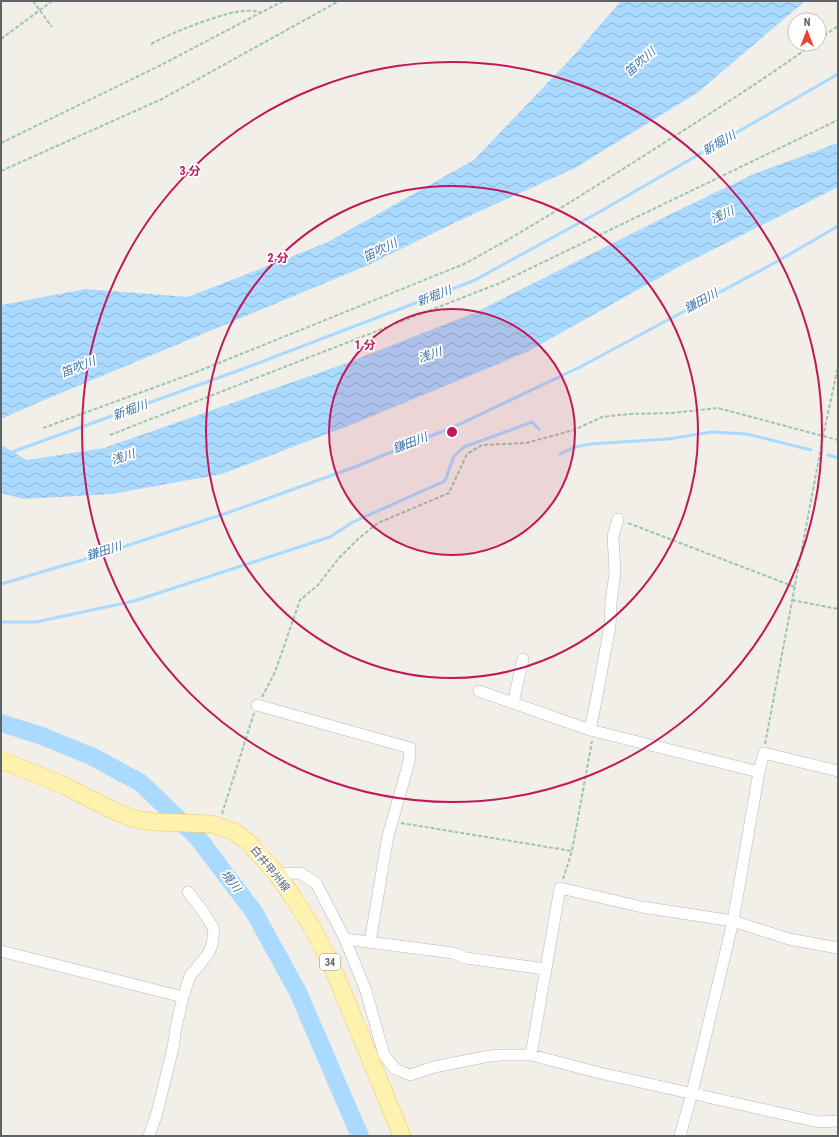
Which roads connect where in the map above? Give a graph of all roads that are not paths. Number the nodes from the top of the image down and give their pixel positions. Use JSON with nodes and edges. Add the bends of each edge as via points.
{"nodes":[{"id":1,"x":618,"y":519,"type":"road end"},
{"id":2,"x":524,"y":659,"type":"dead end"},
{"id":3,"x":479,"y":691,"type":"dead end"},
{"id":4,"x":513,"y":703,"type":"junction"},
{"id":5,"x":257,"y":705,"type":"road end"},
{"id":6,"x":590,"y":730,"type":"junction"},
{"id":7,"x":1,"y":760,"type":"edge"},
{"id":8,"x":838,"y":771,"type":"edge"},
{"id":9,"x":759,"y":772,"type":"junction"},
{"id":10,"x":277,"y":874,"type":"junction"},
{"id":11,"x":188,"y":892,"type":"dead end"},
{"id":12,"x":733,"y":921,"type":"junction"},
{"id":13,"x":345,"y":939,"type":"junction"},
{"id":14,"x":370,"y":942,"type":"junction"},
{"id":15,"x":838,"y":948,"type":"edge"},
{"id":16,"x":1,"y":951,"type":"edge"},
{"id":17,"x":545,"y":969,"type":"junction"},
{"id":18,"x":183,"y":997,"type":"junction"},
{"id":19,"x":531,"y":1055,"type":"junction"},
{"id":20,"x":692,"y":1093,"type":"junction"},
{"id":21,"x":838,"y":1121,"type":"edge"},
{"id":22,"x":149,"y":1136,"type":"edge"},
{"id":23,"x":402,"y":1136,"type":"edge"},
{"id":24,"x":680,"y":1136,"type":"edge"}],
"edges":[{"from":1,"to":6,"type":"street","via":[[613,536],[615,572],[610,603],[610,626]]},
{"from":2,"to":4,"type":"street"},
{"from":3,"to":4,"type":"street"},
{"from":4,"to":6,"type":"street"},
{"from":5,"to":14,"type":"street","via":[[410,748],[409,762],[388,836]]},
{"from":6,"to":9,"type":"street"},
{"from":7,"to":10,"type":"main road","name":"白井甲州線","number":"34","via":[[134,818],[154,822],[215,825],[233,831],[248,842]]},
{"from":8,"to":9,"type":"street","via":[[764,753]]},
{"from":9,"to":12,"type":"street"},
{"from":10,"to":13,"type":"street","via":[[300,873],[316,883]]},
{"from":10,"to":23,"type":"main road","name":"白井甲州線","number":"34","via":[[312,927],[332,966]]},
{"from":11,"to":18,"type":"street","via":[[214,930],[208,954],[190,976]]},
{"from":12,"to":15,"type":"street","via":[[789,938]]},
{"from":12,"to":17,"type":"street","via":[[642,907],[560,888]]},
{"from":12,"to":20,"type":"street"},
{"from":13,"to":14,"type":"street"},
{"from":13,"to":19,"type":"street","via":[[366,991],[384,1055],[395,1069],[410,1075],[434,1067],[489,1056]]},
{"from":14,"to":17,"type":"street"},
{"from":16,"to":18,"type":"street"},
{"from":17,"to":19,"type":"street"},
{"from":18,"to":22,"type":"street","via":[[173,1048]]},
{"from":19,"to":20,"type":"street"},
{"from":20,"to":21,"type":"street","via":[[819,1122]]},
{"from":20,"to":24,"type":"street"}]}
